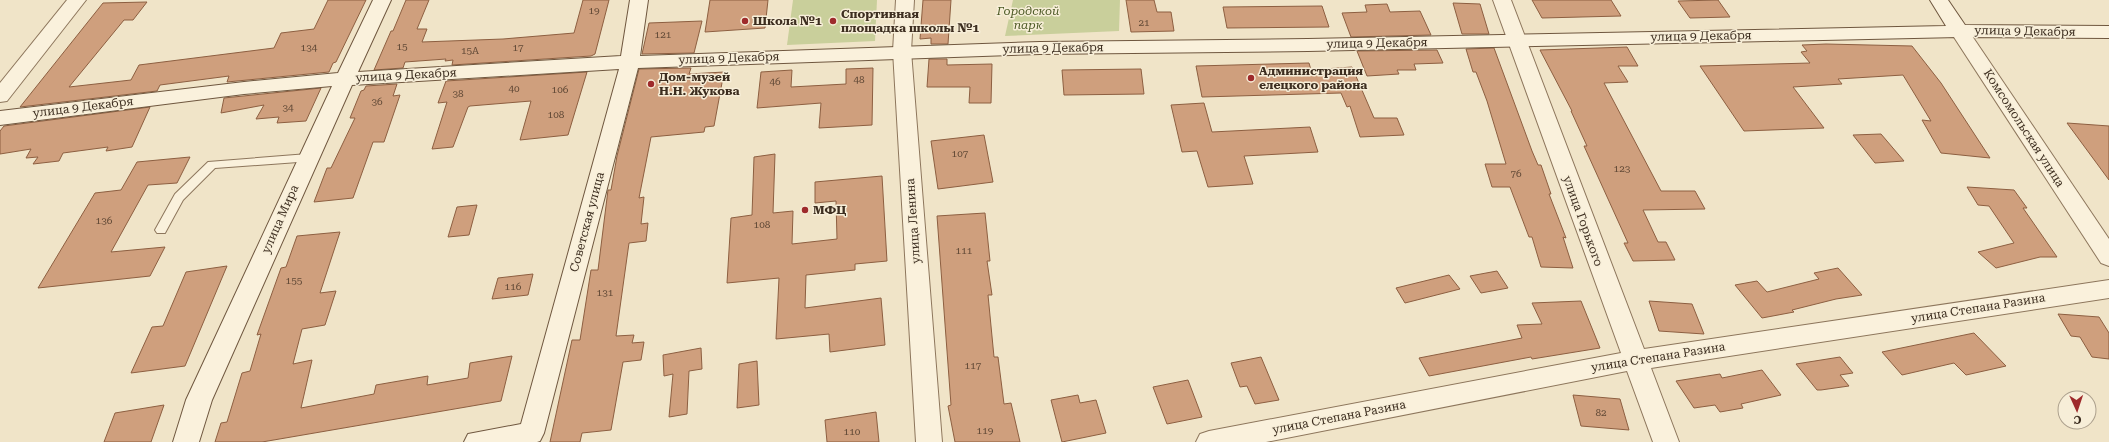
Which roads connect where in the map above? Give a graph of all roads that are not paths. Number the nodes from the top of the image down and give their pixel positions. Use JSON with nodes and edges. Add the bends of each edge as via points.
{"nodes":[{"id":1,"x":77,"y":0,"type":"edge"},
{"id":2,"x":382,"y":0,"type":"edge"},
{"id":3,"x":639,"y":0,"type":"edge"},
{"id":4,"x":906,"y":0,"type":"edge"},
{"id":5,"x":1502,"y":0,"type":"edge"},
{"id":6,"x":1939,"y":0,"type":"edge"},
{"id":7,"x":1959,"y":30,"type":"junction"},
{"id":8,"x":2109,"y":32,"type":"edge"},
{"id":9,"x":1516,"y":41,"type":"junction"},
{"id":10,"x":902,"y":52,"type":"junction"},
{"id":11,"x":630,"y":62,"type":"junction"},
{"id":12,"x":345,"y":79,"type":"junction"},
{"id":13,"x":0,"y":96,"type":"edge"},
{"id":14,"x":0,"y":118,"type":"edge"},
{"id":15,"x":308,"y":158,"type":"junction"},
{"id":16,"x":161,"y":230,"type":"dead end"},
{"id":17,"x":2109,"y":257,"type":"edge"},
{"id":18,"x":2109,"y":289,"type":"edge"},
{"id":19,"x":1635,"y":360,"type":"junction"},
{"id":20,"x":530,"y":438,"type":"edge"},
{"id":21,"x":186,"y":442,"type":"edge"},
{"id":22,"x":477,"y":442,"type":"edge"},
{"id":23,"x":929,"y":442,"type":"edge"},
{"id":24,"x":1209,"y":442,"type":"edge"},
{"id":25,"x":1666,"y":442,"type":"edge"}],
"edges":[{"from":1,"to":13,"type":"street"},
{"from":2,"to":12,"type":"street","name":"улица Мира"},
{"from":3,"to":11,"type":"street","name":"Советская улица"},
{"from":4,"to":10,"type":"street","name":"улица Ленина"},
{"from":5,"to":9,"type":"street","name":"улица Горького"},
{"from":6,"to":7,"type":"street","name":"Комсомольская улица"},
{"from":7,"to":8,"type":"street","name":"улица 9 Декабря"},
{"from":7,"to":9,"type":"street","name":"улица 9 Декабря"},
{"from":7,"to":17,"type":"street","name":"Комсомольская улица"},
{"from":9,"to":10,"type":"street","name":"улица 9 Декабря"},
{"from":9,"to":19,"type":"street","name":"улица Горького"},
{"from":10,"to":11,"type":"street","name":"улица 9 Декабря"},
{"from":10,"to":23,"type":"street","name":"улица Ленина"},
{"from":11,"to":12,"type":"street","name":"улица 9 Декабря"},
{"from":11,"to":20,"type":"street","name":"Советская улица"},
{"from":12,"to":14,"type":"street","name":"улица 9 Декабря","via":[[244,88]]},
{"from":12,"to":15,"type":"street","name":"улица Мира"},
{"from":15,"to":16,"type":"lane","via":[[212,165],[179,197]]},
{"from":15,"to":21,"type":"street","name":"улица Мира","via":[[199,400]]},
{"from":18,"to":19,"type":"street","name":"улица Степана Разина"},
{"from":19,"to":24,"type":"street","name":"улица Степана Разина"},
{"from":19,"to":25,"type":"street","name":"улица Горького"},
{"from":20,"to":22,"type":"street"}]}
